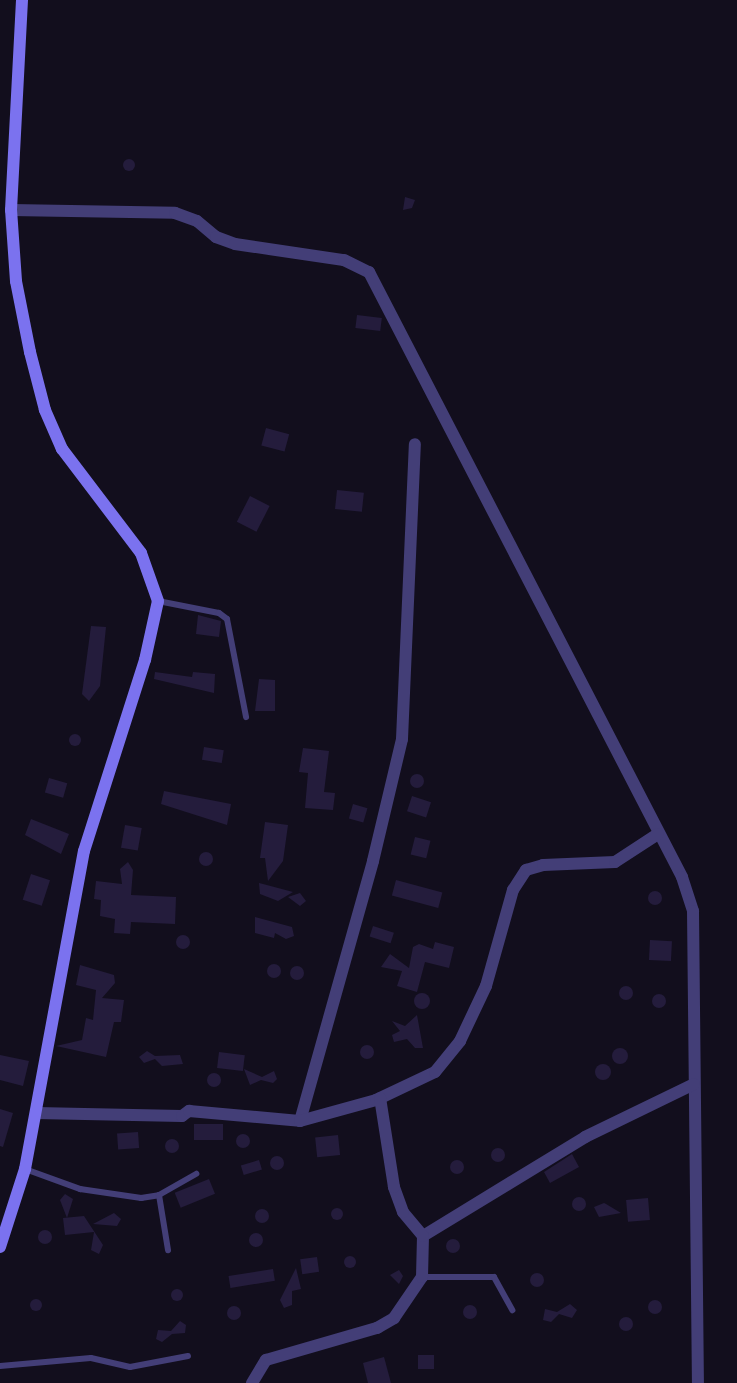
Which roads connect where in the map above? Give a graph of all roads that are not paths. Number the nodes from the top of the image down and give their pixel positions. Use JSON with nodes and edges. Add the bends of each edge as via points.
{"nodes":[{"id":1,"x":22,"y":0,"type":"edge"},
{"id":2,"x":11,"y":210,"type":"junction"},
{"id":3,"x":415,"y":444,"type":"dead end"},
{"id":4,"x":158,"y":600,"type":"junction"},
{"id":5,"x":246,"y":718,"type":"dead end"},
{"id":6,"x":658,"y":834,"type":"junction"},
{"id":7,"x":694,"y":1084,"type":"junction"},
{"id":8,"x":380,"y":1098,"type":"junction"},
{"id":9,"x":36,"y":1113,"type":"junction"},
{"id":10,"x":300,"y":1121,"type":"junction"},
{"id":11,"x":25,"y":1169,"type":"junction"},
{"id":12,"x":196,"y":1174,"type":"dead end"},
{"id":13,"x":159,"y":1195,"type":"junction"},
{"id":14,"x":423,"y":1236,"type":"junction"},
{"id":15,"x":0,"y":1246,"type":"edge"},
{"id":16,"x":168,"y":1250,"type":"dead end"},
{"id":17,"x":422,"y":1276,"type":"junction"},
{"id":18,"x":512,"y":1310,"type":"dead end"},
{"id":19,"x":188,"y":1356,"type":"dead end"},
{"id":20,"x":0,"y":1366,"type":"edge"},
{"id":21,"x":252,"y":1383,"type":"edge"},
{"id":22,"x":698,"y":1383,"type":"edge"}],
"edges":[{"from":1,"to":2,"type":"street"},
{"from":2,"to":4,"type":"street","via":[[16,281],[45,410],[73,468],[141,554]]},
{"from":2,"to":6,"type":"street","via":[[175,213],[197,220],[216,237],[235,244],[344,260],[369,272]]},
{"from":3,"to":10,"type":"street","via":[[402,739],[374,861]]},
{"from":4,"to":5,"type":"lane","via":[[227,619]]},
{"from":4,"to":9,"type":"street","via":[[145,660],[84,851]]},
{"from":6,"to":7,"type":"street","via":[[682,877],[693,911]]},
{"from":6,"to":8,"type":"street","via":[[615,862],[543,865],[526,870],[513,890],[486,986],[460,1041],[435,1072]]},
{"from":7,"to":14,"type":"street","via":[[585,1137]]},
{"from":7,"to":22,"type":"street"},
{"from":8,"to":10,"type":"street"},
{"from":8,"to":14,"type":"street","via":[[394,1187],[403,1212]]},
{"from":9,"to":10,"type":"street","via":[[182,1116],[189,1111]]},
{"from":9,"to":11,"type":"street"},
{"from":11,"to":13,"type":"lane","via":[[80,1189],[141,1198]]},
{"from":11,"to":15,"type":"street"},
{"from":12,"to":13,"type":"lane"},
{"from":13,"to":16,"type":"lane"},
{"from":14,"to":17,"type":"street"},
{"from":17,"to":18,"type":"lane","via":[[494,1277]]},
{"from":17,"to":21,"type":"street","via":[[394,1318],[377,1328],[272,1357]]},
{"from":19,"to":20,"type":"lane","via":[[130,1367],[91,1358]]}]}
